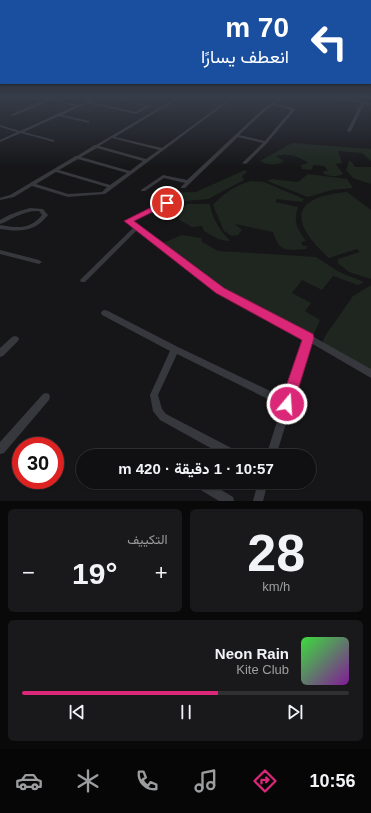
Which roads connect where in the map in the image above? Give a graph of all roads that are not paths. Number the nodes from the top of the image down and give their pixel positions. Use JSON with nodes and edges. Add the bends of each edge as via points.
{"nodes":[{"id":1,"x":44,"y":121,"type":"edge"},
{"id":2,"x":138,"y":121,"type":"edge"},
{"id":3,"x":200,"y":121,"type":"edge"},
{"id":4,"x":253,"y":121,"type":"edge"},
{"id":5,"x":283,"y":121,"type":"edge"},
{"id":6,"x":354,"y":121,"type":"edge"},
{"id":7,"x":0,"y":126,"type":"edge"},
{"id":8,"x":349,"y":131,"type":"dead end"},
{"id":9,"x":19,"y":132,"type":"junction"},
{"id":10,"x":237,"y":136,"type":"junction"},
{"id":11,"x":112,"y":137,"type":"junction"},
{"id":12,"x":0,"y":141,"type":"edge"},
{"id":13,"x":53,"y":141,"type":"dead end"},
{"id":14,"x":266,"y":142,"type":"junction"},
{"id":15,"x":95,"y":146,"type":"junction"},
{"id":16,"x":162,"y":149,"type":"junction"},
{"id":17,"x":76,"y":157,"type":"junction"},
{"id":18,"x":147,"y":161,"type":"junction"},
{"id":19,"x":244,"y":163,"type":"dead end"},
{"id":20,"x":55,"y":170,"type":"junction"},
{"id":21,"x":131,"y":173,"type":"junction"},
{"id":22,"x":188,"y":182,"type":"junction"},
{"id":23,"x":31,"y":184,"type":"junction"},
{"id":24,"x":111,"y":187,"type":"junction"},
{"id":25,"x":183,"y":187,"type":"dead end"},
{"id":26,"x":143,"y":190,"type":"dead end"},
{"id":27,"x":0,"y":199,"type":"edge"},
{"id":28,"x":162,"y":200,"type":"dead end"},
{"id":29,"x":0,"y":222,"type":"edge"},
{"id":30,"x":0,"y":227,"type":"edge"},
{"id":31,"x":136,"y":228,"type":"junction"},
{"id":32,"x":0,"y":252,"type":"edge"},
{"id":33,"x":39,"y":262,"type":"dead end"},
{"id":34,"x":82,"y":280,"type":"dead end"},
{"id":35,"x":105,"y":313,"type":"dead end"},
{"id":36,"x":308,"y":338,"type":"junction"},
{"id":37,"x":15,"y":339,"type":"dead end"},
{"id":38,"x":175,"y":350,"type":"junction"},
{"id":39,"x":0,"y":353,"type":"edge"},
{"id":40,"x":371,"y":374,"type":"edge"},
{"id":41,"x":46,"y":397,"type":"dead end"},
{"id":42,"x":287,"y":404,"type":"junction"},
{"id":43,"x":0,"y":449,"type":"edge"},
{"id":44,"x":222,"y":449,"type":"edge"},
{"id":45,"x":273,"y":449,"type":"edge"},
{"id":46,"x":209,"y":489,"type":"edge"},
{"id":47,"x":261,"y":489,"type":"edge"},
{"id":48,"x":229,"y":501,"type":"edge"},
{"id":49,"x":258,"y":501,"type":"edge"}],
"edges":[{"from":1,"to":9,"type":"street"},
{"from":2,"to":11,"type":"street"},
{"from":3,"to":16,"type":"street"},
{"from":4,"to":10,"type":"street"},
{"from":5,"to":14,"type":"street"},
{"from":6,"to":8,"type":"street"},
{"from":7,"to":9,"type":"street"},
{"from":9,"to":12,"type":"street"},
{"from":9,"to":13,"type":"street"},
{"from":10,"to":14,"type":"street"},
{"from":10,"to":22,"type":"street"},
{"from":11,"to":15,"type":"street"},
{"from":11,"to":16,"type":"street"},
{"from":14,"to":19,"type":"street"},
{"from":15,"to":17,"type":"street"},
{"from":15,"to":18,"type":"street"},
{"from":16,"to":18,"type":"street"},
{"from":17,"to":20,"type":"street"},
{"from":17,"to":21,"type":"street"},
{"from":18,"to":21,"type":"street"},
{"from":20,"to":23,"type":"street"},
{"from":20,"to":24,"type":"street"},
{"from":21,"to":24,"type":"street"},
{"from":22,"to":25,"type":"street"},
{"from":22,"to":26,"type":"street","via":[[163,176]]},
{"from":23,"to":24,"type":"street","via":[[68,196],[101,194]]},
{"from":23,"to":27,"type":"street","via":[[12,196]]},
{"from":28,"to":31,"type":"street","via":[[167,203],[128,221]]},
{"from":29,"to":30,"type":"street","via":[[18,212],[37,209],[45,215],[38,223],[25,230]]},
{"from":31,"to":34,"type":"street"},
{"from":31,"to":36,"type":"street","via":[[220,291]]},
{"from":32,"to":33,"type":"street"},
{"from":35,"to":38,"type":"street"},
{"from":36,"to":40,"type":"street"},
{"from":36,"to":42,"type":"street"},
{"from":37,"to":39,"type":"street"},
{"from":38,"to":42,"type":"street"},
{"from":38,"to":44,"type":"street","via":[[154,395],[158,411],[163,417]]},
{"from":41,"to":43,"type":"street"},
{"from":42,"to":45,"type":"street"},
{"from":46,"to":48,"type":"street"},
{"from":47,"to":49,"type":"street"}]}
